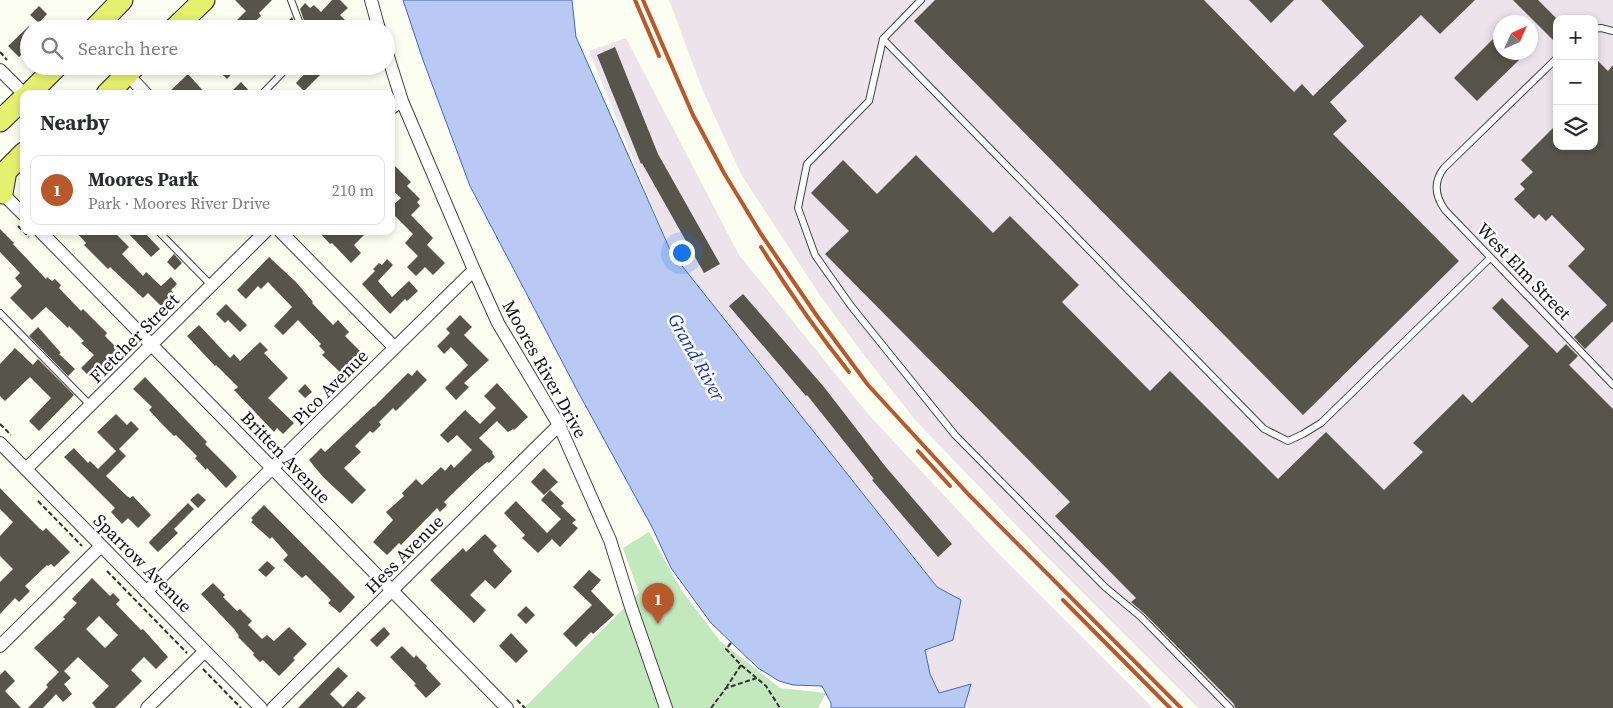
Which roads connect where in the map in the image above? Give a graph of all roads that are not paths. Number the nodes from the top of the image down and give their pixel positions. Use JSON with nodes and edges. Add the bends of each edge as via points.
{"nodes":[{"id":1,"x":122,"y":0,"type":"edge"},
{"id":2,"x":139,"y":0,"type":"edge"},
{"id":3,"x":204,"y":0,"type":"edge"},
{"id":4,"x":290,"y":0,"type":"edge"},
{"id":5,"x":370,"y":0,"type":"edge"},
{"id":6,"x":921,"y":0,"type":"edge"},
{"id":7,"x":103,"y":20,"type":"edge"},
{"id":8,"x":120,"y":20,"type":"edge"},
{"id":9,"x":183,"y":20,"type":"edge"},
{"id":10,"x":298,"y":20,"type":"edge"},
{"id":11,"x":377,"y":20,"type":"edge"},
{"id":12,"x":1598,"y":28,"type":"edge"},
{"id":13,"x":1613,"y":31,"type":"edge"},
{"id":14,"x":883,"y":39,"type":"junction"},
{"id":15,"x":1555,"y":60,"type":"edge"},
{"id":16,"x":0,"y":70,"type":"edge"},
{"id":17,"x":48,"y":75,"type":"edge"},
{"id":18,"x":126,"y":75,"type":"edge"},
{"id":19,"x":134,"y":75,"type":"edge"},
{"id":20,"x":280,"y":75,"type":"edge"},
{"id":21,"x":391,"y":75,"type":"edge"},
{"id":22,"x":20,"y":90,"type":"edge"},
{"id":23,"x":33,"y":90,"type":"edge"},
{"id":24,"x":111,"y":90,"type":"edge"},
{"id":25,"x":144,"y":90,"type":"edge"},
{"id":26,"x":266,"y":90,"type":"edge"},
{"id":27,"x":394,"y":90,"type":"edge"},
{"id":28,"x":20,"y":102,"type":"edge"},
{"id":29,"x":397,"y":104,"type":"edge"},
{"id":30,"x":0,"y":122,"type":"edge"},
{"id":31,"x":20,"y":157,"type":"edge"},
{"id":32,"x":20,"y":177,"type":"edge"},
{"id":33,"x":1,"y":194,"type":"edge"},
{"id":34,"x":20,"y":211,"type":"edge"},
{"id":35,"x":44,"y":235,"type":"edge"},
{"id":36,"x":162,"y":235,"type":"edge"},
{"id":37,"x":262,"y":235,"type":"edge"},
{"id":38,"x":284,"y":235,"type":"edge"},
{"id":39,"x":1490,"y":258,"type":"junction"},
{"id":40,"x":474,"y":270,"type":"junction"},
{"id":41,"x":212,"y":286,"type":"junction"},
{"id":42,"x":0,"y":313,"type":"edge"},
{"id":43,"x":153,"y":345,"type":"junction"},
{"id":44,"x":394,"y":347,"type":"junction"},
{"id":45,"x":1613,"y":385,"type":"edge"},
{"id":46,"x":91,"y":406,"type":"junction"},
{"id":47,"x":559,"y":425,"type":"junction"},
{"id":48,"x":0,"y":443,"type":"edge"},
{"id":49,"x":272,"y":468,"type":"junction"},
{"id":50,"x":26,"y":469,"type":"junction"},
{"id":51,"x":101,"y":546,"type":"junction"},
{"id":52,"x":392,"y":591,"type":"junction"},
{"id":53,"x":146,"y":592,"type":"junction"},
{"id":54,"x":0,"y":646,"type":"edge"},
{"id":55,"x":205,"y":651,"type":"junction"},
{"id":56,"x":147,"y":708,"type":"edge"},
{"id":57,"x":261,"y":708,"type":"edge"},
{"id":58,"x":273,"y":708,"type":"edge"},
{"id":59,"x":507,"y":708,"type":"edge"},
{"id":60,"x":666,"y":708,"type":"edge"},
{"id":61,"x":1230,"y":708,"type":"edge"}],
"edges":[{"from":1,"to":7,"type":"main road"},
{"from":2,"to":8,"type":"main road"},
{"from":3,"to":9,"type":"main road"},
{"from":4,"to":10,"type":"lane"},
{"from":5,"to":11,"type":"street"},
{"from":6,"to":14,"type":"lane"},
{"from":12,"to":13,"type":"lane"},
{"from":14,"to":39,"type":"lane","via":[[1264,429],[1288,441],[1321,423]]},
{"from":14,"to":61,"type":"lane","via":[[869,101],[807,164],[798,208],[815,255],[851,306],[955,435],[1105,587],[1142,617]]},
{"from":15,"to":39,"type":"lane","name":"West Elm Street","via":[[1444,168],[1436,183],[1439,200],[1445,210]]},
{"from":16,"to":22,"type":"street"},
{"from":17,"to":23,"type":"main road"},
{"from":18,"to":24,"type":"main road"},
{"from":19,"to":25,"type":"street"},
{"from":20,"to":26,"type":"lane"},
{"from":21,"to":27,"type":"street","name":"Moores River Drive"},
{"from":28,"to":30,"type":"main road"},
{"from":29,"to":40,"type":"street","name":"Moores River Drive"},
{"from":31,"to":33,"type":"main road","via":[[6,171]]},
{"from":32,"to":33,"type":"main road"},
{"from":33,"to":34,"type":"street"},
{"from":35,"to":43,"type":"street","name":"Britten Avenue"},
{"from":36,"to":41,"type":"lane"},
{"from":37,"to":41,"type":"street","name":"Fletcher Street"},
{"from":38,"to":44,"type":"street"},
{"from":39,"to":45,"type":"lane","name":"West Elm Street"},
{"from":40,"to":44,"type":"street","name":"Pico Avenue"},
{"from":40,"to":47,"type":"street","name":"Moores River Drive","via":[[498,322]]},
{"from":41,"to":43,"type":"street","name":"Fletcher Street"},
{"from":42,"to":46,"type":"lane"},
{"from":43,"to":46,"type":"street","name":"Fletcher Street"},
{"from":43,"to":49,"type":"street","name":"Britten Avenue"},
{"from":44,"to":49,"type":"street","name":"Pico Avenue"},
{"from":46,"to":50,"type":"street","name":"Fletcher Street"},
{"from":47,"to":52,"type":"street","name":"Hess Avenue"},
{"from":47,"to":60,"type":"street","name":"Moores River Drive","via":[[610,540]]},
{"from":48,"to":50,"type":"street","name":"Sparrow Avenue"},
{"from":49,"to":52,"type":"street","name":"Britten Avenue"},
{"from":49,"to":53,"type":"street","name":"Pico Avenue"},
{"from":50,"to":51,"type":"street","name":"Sparrow Avenue"},
{"from":51,"to":53,"type":"street","name":"Sparrow Avenue"},
{"from":51,"to":54,"type":"street"},
{"from":52,"to":58,"type":"street","name":"Hess Avenue"},
{"from":52,"to":59,"type":"street","name":"Britten Avenue"},
{"from":53,"to":55,"type":"street","name":"Sparrow Avenue"},
{"from":55,"to":56,"type":"street"},
{"from":55,"to":57,"type":"street","name":"Sparrow Avenue"}]}
